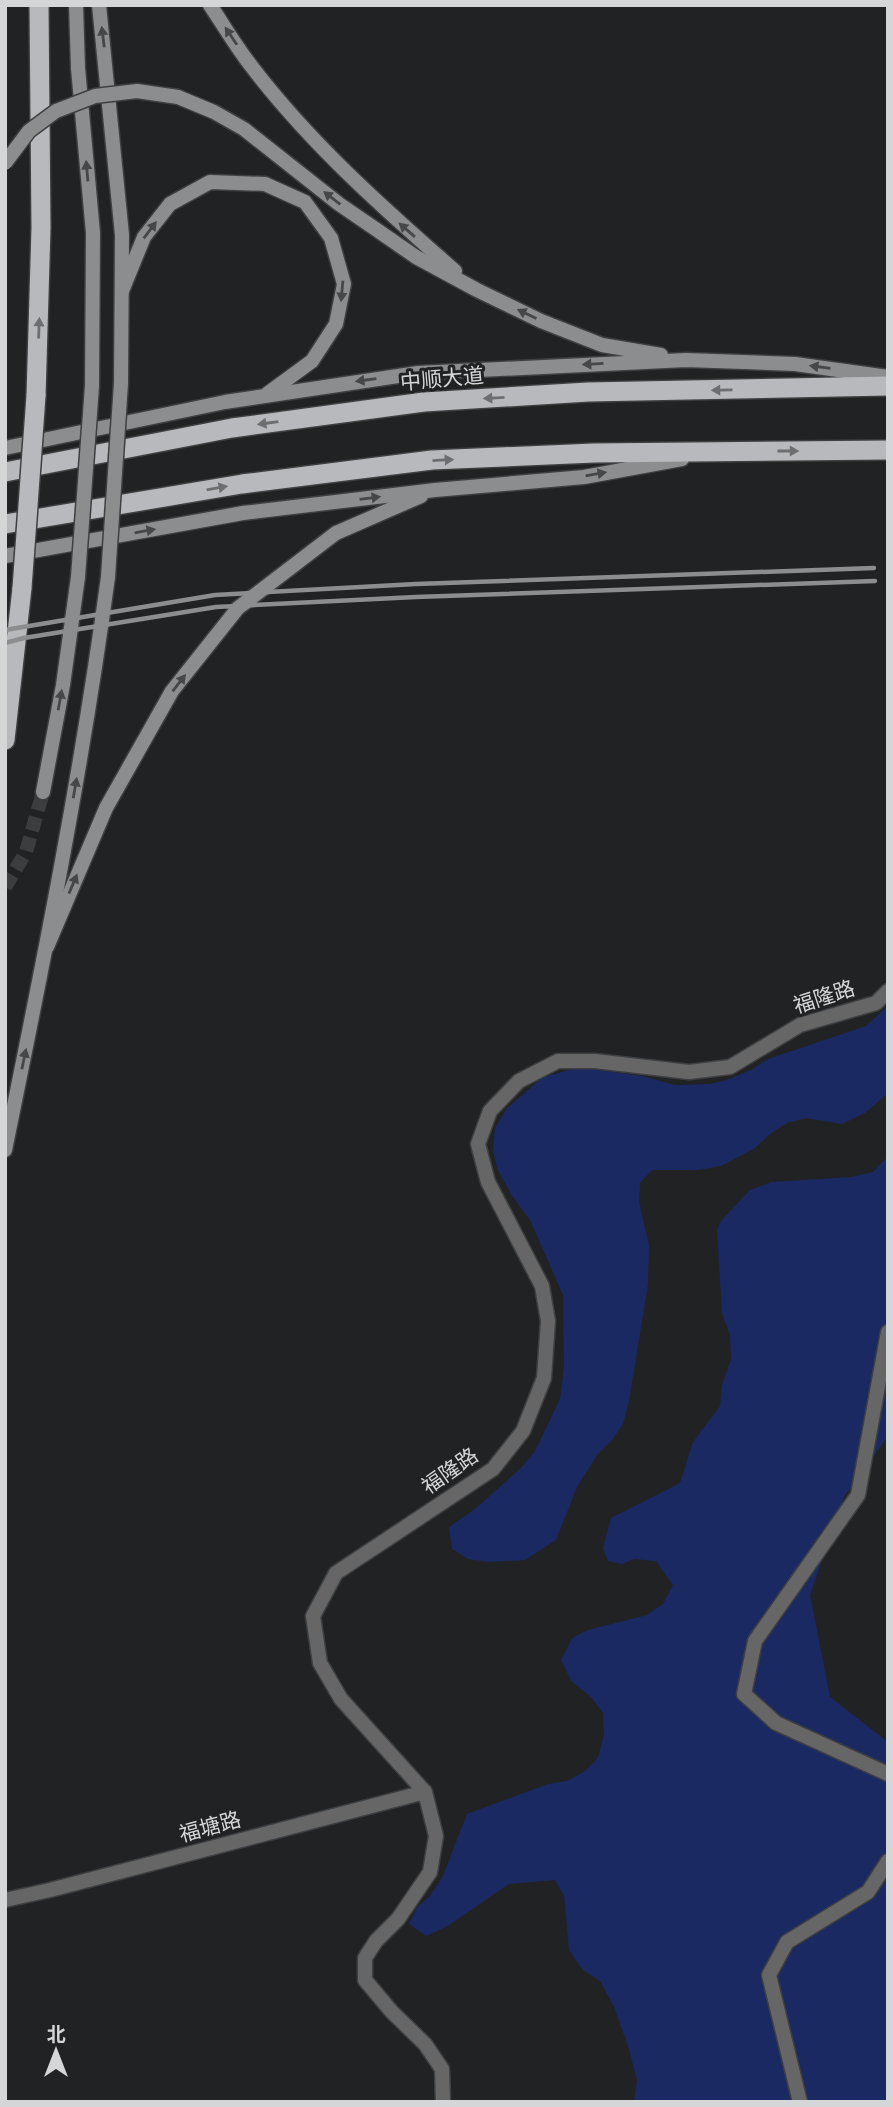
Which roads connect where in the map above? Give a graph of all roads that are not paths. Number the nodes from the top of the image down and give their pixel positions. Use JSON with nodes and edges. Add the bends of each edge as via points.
{"nodes":[{"id":1,"x":39,"y":5,"type":"edge"},
{"id":2,"x":76,"y":5,"type":"edge"},
{"id":3,"x":99,"y":5,"type":"edge"},
{"id":4,"x":210,"y":5,"type":"edge"},
{"id":5,"x":5,"y":163,"type":"edge"},
{"id":6,"x":477,"y":290,"type":"junction"},
{"id":7,"x":122,"y":291,"type":"junction"},
{"id":8,"x":686,"y":360,"type":"junction"},
{"id":9,"x":888,"y":377,"type":"edge"},
{"id":10,"x":888,"y":386,"type":"edge"},
{"id":11,"x":266,"y":395,"type":"junction"},
{"id":12,"x":5,"y":447,"type":"edge"},
{"id":13,"x":888,"y":450,"type":"edge"},
{"id":14,"x":720,"y":452,"type":"junction"},
{"id":15,"x":5,"y":471,"type":"edge"},
{"id":16,"x":435,"y":490,"type":"junction"},
{"id":17,"x":5,"y":524,"type":"edge"},
{"id":18,"x":5,"y":556,"type":"edge"},
{"id":19,"x":5,"y":740,"type":"edge"},
{"id":20,"x":43,"y":792,"type":"tunnel mouth"},
{"id":21,"x":47,"y":947,"type":"junction"},
{"id":22,"x":888,"y":991,"type":"edge"},
{"id":23,"x":5,"y":1150,"type":"edge"},
{"id":24,"x":888,"y":1332,"type":"edge"},
{"id":25,"x":888,"y":1774,"type":"edge"},
{"id":26,"x":425,"y":1792,"type":"junction"},
{"id":27,"x":888,"y":1861,"type":"edge"},
{"id":28,"x":5,"y":1900,"type":"edge"},
{"id":29,"x":443,"y":2102,"type":"edge"},
{"id":30,"x":800,"y":2102,"type":"edge"}],
"edges":[{"from":19,"to":1,"type":"highway","one_way":true,"bridge":true,"via":[[36,396],[41,228]]},
{"from":20,"to":2,"type":"main road","one_way":true,"bridge":true,"via":[[78,577],[92,386],[93,233]]},
{"from":7,"to":3,"type":"main road","one_way":true,"via":[[122,235]]},
{"from":6,"to":4,"type":"main road","one_way":true,"via":[[386,211],[300,124],[251,66]]},
{"from":6,"to":5,"type":"main road","one_way":true,"bridge":true,"via":[[416,257],[339,204],[244,129],[178,97],[137,91],[95,96],[56,111],[29,131]]},
{"from":8,"to":6,"type":"main road","one_way":true,"via":[[602,345]]},
{"from":7,"to":11,"type":"main road","one_way":true,"via":[[144,237],[170,204],[210,182],[265,184],[305,202],[331,238],[344,285],[336,324],[312,361]]},
{"from":21,"to":7,"type":"main road","one_way":true,"bridge":true,"via":[[108,577]]},
{"from":9,"to":8,"type":"main road","one_way":true,"via":[[795,364]]},
{"from":8,"to":11,"type":"main road","one_way":true,"via":[[418,373]]},
{"from":10,"to":15,"type":"highway","name":"中顺大道","one_way":true,"via":[[588,392],[424,402],[232,428]]},
{"from":11,"to":12,"type":"main road"},
{"from":14,"to":13,"type":"highway","one_way":true},
{"from":16,"to":14,"type":"main road","one_way":true,"via":[[584,477]]},
{"from":17,"to":14,"type":"highway","one_way":true,"via":[[242,484],[432,460]]},
{"from":18,"to":16,"type":"main road","one_way":true,"via":[[243,513]]},
{"from":21,"to":16,"type":"main road","one_way":true,"via":[[106,808],[172,691],[238,608],[336,533]]},
{"from":23,"to":21,"type":"main road","one_way":true},
{"from":22,"to":26,"type":"street","name":"福隆路","via":[[876,1003],[800,1025],[730,1067],[689,1072],[558,1060],[519,1081],[490,1111],[478,1144],[488,1182],[542,1286],[548,1321],[544,1378],[523,1430],[493,1469],[336,1573],[313,1616],[320,1663],[341,1699]]},
{"from":24,"to":25,"type":"street","via":[[858,1494],[755,1641],[744,1694],[776,1723]]},
{"from":26,"to":28,"type":"street","name":"福塘路"},
{"from":26,"to":29,"type":"street","name":"福隆路","via":[[436,1836],[430,1872],[365,1958],[365,1980],[425,2044],[442,2069]]},
{"from":27,"to":30,"type":"street","via":[[868,1892],[787,1942],[769,1975]]}]}
